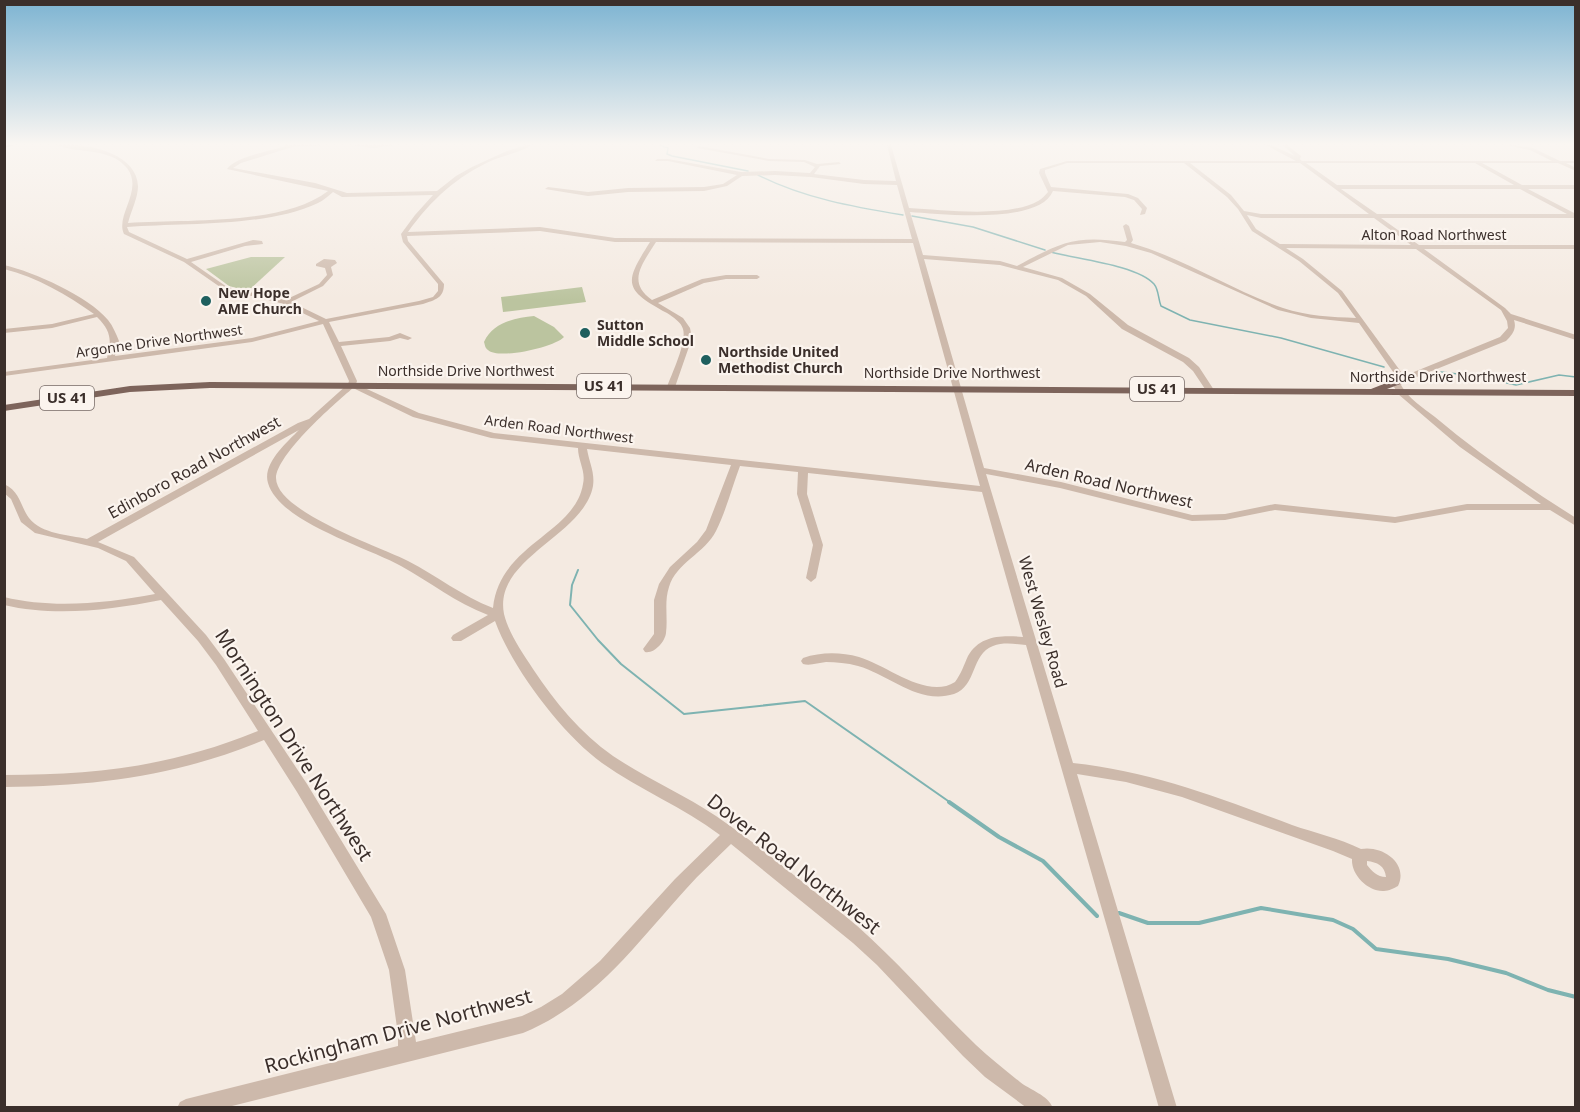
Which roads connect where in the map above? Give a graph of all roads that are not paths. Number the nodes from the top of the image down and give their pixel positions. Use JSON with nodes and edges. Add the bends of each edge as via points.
{"nodes":[{"id":1,"x":132,"y":197,"type":"edge"},
{"id":2,"x":321,"y":197,"type":"edge"},
{"id":3,"x":339,"y":197,"type":"edge"},
{"id":4,"x":435,"y":197,"type":"edge"},
{"id":5,"x":903,"y":197,"type":"edge"},
{"id":6,"x":1049,"y":197,"type":"edge"},
{"id":7,"x":1131,"y":197,"type":"edge"},
{"id":8,"x":1229,"y":197,"type":"edge"},
{"id":9,"x":1349,"y":197,"type":"edge"},
{"id":10,"x":1539,"y":197,"type":"edge"},
{"id":11,"x":312,"y":203,"type":"junction"},
{"id":12,"x":907,"y":210,"type":"junction"},
{"id":13,"x":1243,"y":212,"type":"junction"},
{"id":14,"x":1143,"y":214,"type":"dead end"},
{"id":15,"x":1374,"y":215,"type":"junction"},
{"id":16,"x":1261,"y":216,"type":"junction"},
{"id":17,"x":1575,"y":216,"type":"edge"},
{"id":18,"x":1248,"y":221,"type":"junction"},
{"id":19,"x":124,"y":225,"type":"junction"},
{"id":20,"x":1126,"y":226,"type":"dead end"},
{"id":21,"x":404,"y":234,"type":"junction"},
{"id":22,"x":654,"y":240,"type":"junction"},
{"id":23,"x":916,"y":241,"type":"junction"},
{"id":24,"x":247,"y":244,"type":"dead end"},
{"id":25,"x":1127,"y":244,"type":"junction"},
{"id":26,"x":1418,"y":247,"type":"junction"},
{"id":27,"x":1575,"y":247,"type":"edge"},
{"id":28,"x":1291,"y":250,"type":"junction"},
{"id":29,"x":921,"y":257,"type":"junction"},
{"id":30,"x":186,"y":261,"type":"junction"},
{"id":31,"x":328,"y":266,"type":"dead end"},
{"id":32,"x":4,"y":267,"type":"edge"},
{"id":33,"x":1019,"y":267,"type":"junction"},
{"id":34,"x":757,"y":277,"type":"dead end"},
{"id":35,"x":286,"y":302,"type":"junction"},
{"id":36,"x":652,"y":303,"type":"junction"},
{"id":37,"x":98,"y":315,"type":"junction"},
{"id":38,"x":1510,"y":316,"type":"junction"},
{"id":39,"x":324,"y":321,"type":"junction"},
{"id":40,"x":1362,"y":321,"type":"junction"},
{"id":41,"x":4,"y":331,"type":"edge"},
{"id":42,"x":1575,"y":338,"type":"edge"},
{"id":43,"x":390,"y":339,"type":"dead end"},
{"id":44,"x":337,"y":344,"type":"junction"},
{"id":45,"x":110,"y":360,"type":"junction"},
{"id":46,"x":4,"y":374,"type":"edge"},
{"id":47,"x":1402,"y":382,"type":"junction"},
{"id":48,"x":352,"y":385,"type":"junction"},
{"id":49,"x":671,"y":387,"type":"junction"},
{"id":50,"x":957,"y":388,"type":"junction"},
{"id":51,"x":1210,"y":390,"type":"junction"},
{"id":52,"x":1575,"y":393,"type":"edge"},
{"id":53,"x":5,"y":408,"type":"edge"},
{"id":54,"x":315,"y":420,"type":"junction"},
{"id":55,"x":583,"y":446,"type":"junction"},
{"id":56,"x":736,"y":463,"type":"junction"},
{"id":57,"x":981,"y":470,"type":"junction"},
{"id":58,"x":803,"y":471,"type":"junction"},
{"id":59,"x":4,"y":487,"type":"edge"},
{"id":60,"x":987,"y":490,"type":"junction"},
{"id":61,"x":1551,"y":507,"type":"junction"},
{"id":62,"x":1575,"y":523,"type":"edge"},
{"id":63,"x":88,"y":543,"type":"junction"},
{"id":64,"x":811,"y":578,"type":"dead end"},
{"id":65,"x":164,"y":596,"type":"junction"},
{"id":66,"x":4,"y":601,"type":"edge"},
{"id":67,"x":498,"y":614,"type":"junction"},
{"id":68,"x":457,"y":638,"type":"dead end"},
{"id":69,"x":1031,"y":641,"type":"junction"},
{"id":70,"x":649,"y":650,"type":"dead end"},
{"id":71,"x":807,"y":661,"type":"dead end"},
{"id":72,"x":265,"y":734,"type":"junction"},
{"id":73,"x":1068,"y":768,"type":"junction"},
{"id":74,"x":4,"y":781,"type":"edge"},
{"id":75,"x":730,"y":835,"type":"junction"},
{"id":76,"x":1360,"y":856,"type":"dead end"},
{"id":77,"x":407,"y":1051,"type":"junction"},
{"id":78,"x":186,"y":1107,"type":"edge"},
{"id":79,"x":1044,"y":1107,"type":"edge"},
{"id":80,"x":1168,"y":1107,"type":"edge"}],
"edges":[{"from":1,"to":19,"type":"street"},
{"from":2,"to":11,"type":"street"},
{"from":3,"to":11,"type":"street"},
{"from":4,"to":21,"type":"street"},
{"from":5,"to":12,"type":"street","name":"West Wesley Road"},
{"from":6,"to":12,"type":"street","via":[[1015,211]]},
{"from":7,"to":14,"type":"street","via":[[1145,209]]},
{"from":8,"to":13,"type":"street"},
{"from":9,"to":15,"type":"street"},
{"from":10,"to":17,"type":"street"},
{"from":11,"to":19,"type":"street","via":[[255,217]]},
{"from":12,"to":23,"type":"street","name":"West Wesley Road"},
{"from":13,"to":16,"type":"street"},
{"from":13,"to":18,"type":"street"},
{"from":15,"to":16,"type":"street"},
{"from":15,"to":17,"type":"street"},
{"from":15,"to":26,"type":"street"},
{"from":16,"to":18,"type":"street"},
{"from":18,"to":28,"type":"street","via":[[1254,230]]},
{"from":19,"to":30,"type":"street","via":[[129,235]]},
{"from":20,"to":25,"type":"street","via":[[1130,240]]},
{"from":21,"to":22,"type":"street","via":[[540,230],[603,239]]},
{"from":21,"to":39,"type":"street","name":"Argonne Drive Northwest","via":[[405,241],[441,284],[438,296]]},
{"from":22,"to":23,"type":"street"},
{"from":22,"to":36,"type":"street","via":[[635,279],[639,291]]},
{"from":23,"to":29,"type":"street","name":"West Wesley Road"},
{"from":24,"to":30,"type":"street"},
{"from":25,"to":33,"type":"street","via":[[1071,242]]},
{"from":25,"to":40,"type":"street","via":[[1279,308]]},
{"from":26,"to":27,"type":"street","name":"Alton Road Northwest"},
{"from":26,"to":28,"type":"street","name":"Alton Road Northwest"},
{"from":26,"to":38,"type":"street"},
{"from":28,"to":40,"type":"street","via":[[1331,284]]},
{"from":29,"to":33,"type":"street","via":[[974,259]]},
{"from":29,"to":50,"type":"street","name":"West Wesley Road"},
{"from":30,"to":35,"type":"street","via":[[225,288]]},
{"from":31,"to":35,"type":"street","via":[[330,275],[325,283]]},
{"from":32,"to":37,"type":"street","via":[[28,273]]},
{"from":33,"to":51,"type":"street","via":[[1052,276],[1081,290],[1125,327],[1186,360]]},
{"from":34,"to":36,"type":"street","via":[[702,281]]},
{"from":35,"to":39,"type":"street"},
{"from":36,"to":49,"type":"street","via":[[681,319],[688,331]]},
{"from":37,"to":41,"type":"street","via":[[52,326]]},
{"from":37,"to":45,"type":"street","via":[[115,341]]},
{"from":38,"to":42,"type":"street"},
{"from":38,"to":47,"type":"street","via":[[1512,329],[1503,339]]},
{"from":39,"to":44,"type":"street"},
{"from":39,"to":45,"type":"street","name":"Argonne Drive Northwest","via":[[252,340]]},
{"from":40,"to":47,"type":"street"},
{"from":43,"to":44,"type":"street"},
{"from":44,"to":48,"type":"street"},
{"from":45,"to":46,"type":"street","name":"Argonne Drive Northwest"},
{"from":47,"to":51,"type":"main road","name":"Northside Drive Northwest","number":"US 41","via":[[1373,392]]},
{"from":47,"to":52,"type":"main road","name":"Northside Drive Northwest","number":"US 41","via":[[1426,392]]},
{"from":47,"to":61,"type":"street","via":[[1471,449]]},
{"from":48,"to":49,"type":"main road","name":"Northside Drive Northwest","number":"US 41"},
{"from":48,"to":53,"type":"main road","name":"Northside Drive Northwest","number":"US 41","via":[[173,386]]},
{"from":48,"to":54,"type":"street"},
{"from":48,"to":55,"type":"street","name":"Arden Road Northwest","via":[[416,415],[476,432]]},
{"from":49,"to":50,"type":"main road","name":"Northside Drive Northwest","number":"US 41"},
{"from":50,"to":51,"type":"main road","name":"Northside Drive Northwest","number":"US 41"},
{"from":50,"to":57,"type":"street","name":"West Wesley Road"},
{"from":54,"to":63,"type":"street","name":"Edinboro Road Northwest"},
{"from":54,"to":67,"type":"street","via":[[276,463],[272,478],[275,491],[307,517]]},
{"from":55,"to":56,"type":"street","name":"Arden Road Northwest"},
{"from":55,"to":67,"type":"street","via":[[589,477],[585,496],[572,515],[511,572],[501,590]]},
{"from":56,"to":58,"type":"street","name":"Arden Road Northwest"},
{"from":56,"to":70,"type":"street","via":[[711,531],[664,584],[660,635]]},
{"from":57,"to":60,"type":"street","name":"West Wesley Road"},
{"from":57,"to":61,"type":"street","name":"Arden Road Northwest","via":[[1192,518],[1224,517],[1275,507],[1395,520],[1467,507]]},
{"from":58,"to":60,"type":"street","name":"Arden Road Northwest"},
{"from":58,"to":64,"type":"street","via":[[802,494],[818,545]]},
{"from":59,"to":63,"type":"street","name":"Mornington Drive Northwest","via":[[31,525],[51,536]]},
{"from":60,"to":69,"type":"street","name":"West Wesley Road"},
{"from":61,"to":62,"type":"street"},
{"from":63,"to":65,"type":"street","name":"Mornington Drive Northwest","via":[[130,559]]},
{"from":65,"to":66,"type":"street","via":[[60,607],[26,607]]},
{"from":65,"to":72,"type":"street","name":"Mornington Drive Northwest","via":[[220,662]]},
{"from":67,"to":68,"type":"street"},
{"from":67,"to":75,"type":"street","name":"Dover Road Northwest","via":[[504,631],[550,701],[578,734],[616,766]]},
{"from":69,"to":71,"type":"street","via":[[999,640],[986,644],[974,656],[962,683],[943,692],[925,691],[851,660],[825,657]]},
{"from":69,"to":73,"type":"street","name":"West Wesley Road"},
{"from":72,"to":74,"type":"street","via":[[202,756],[103,779]]},
{"from":72,"to":77,"type":"street","name":"Mornington Drive Northwest","via":[[378,914],[397,969]]},
{"from":73,"to":76,"type":"street","via":[[1182,789]]},
{"from":73,"to":80,"type":"street","name":"West Wesley Road"},
{"from":75,"to":77,"type":"street","name":"Rockingham Drive Northwest","via":[[676,888],[614,961],[565,1003],[523,1024]]},
{"from":75,"to":79,"type":"street","name":"Dover Road Northwest","via":[[860,938],[986,1068]]},
{"from":77,"to":78,"type":"street","name":"Rockingham Drive Northwest"}]}
